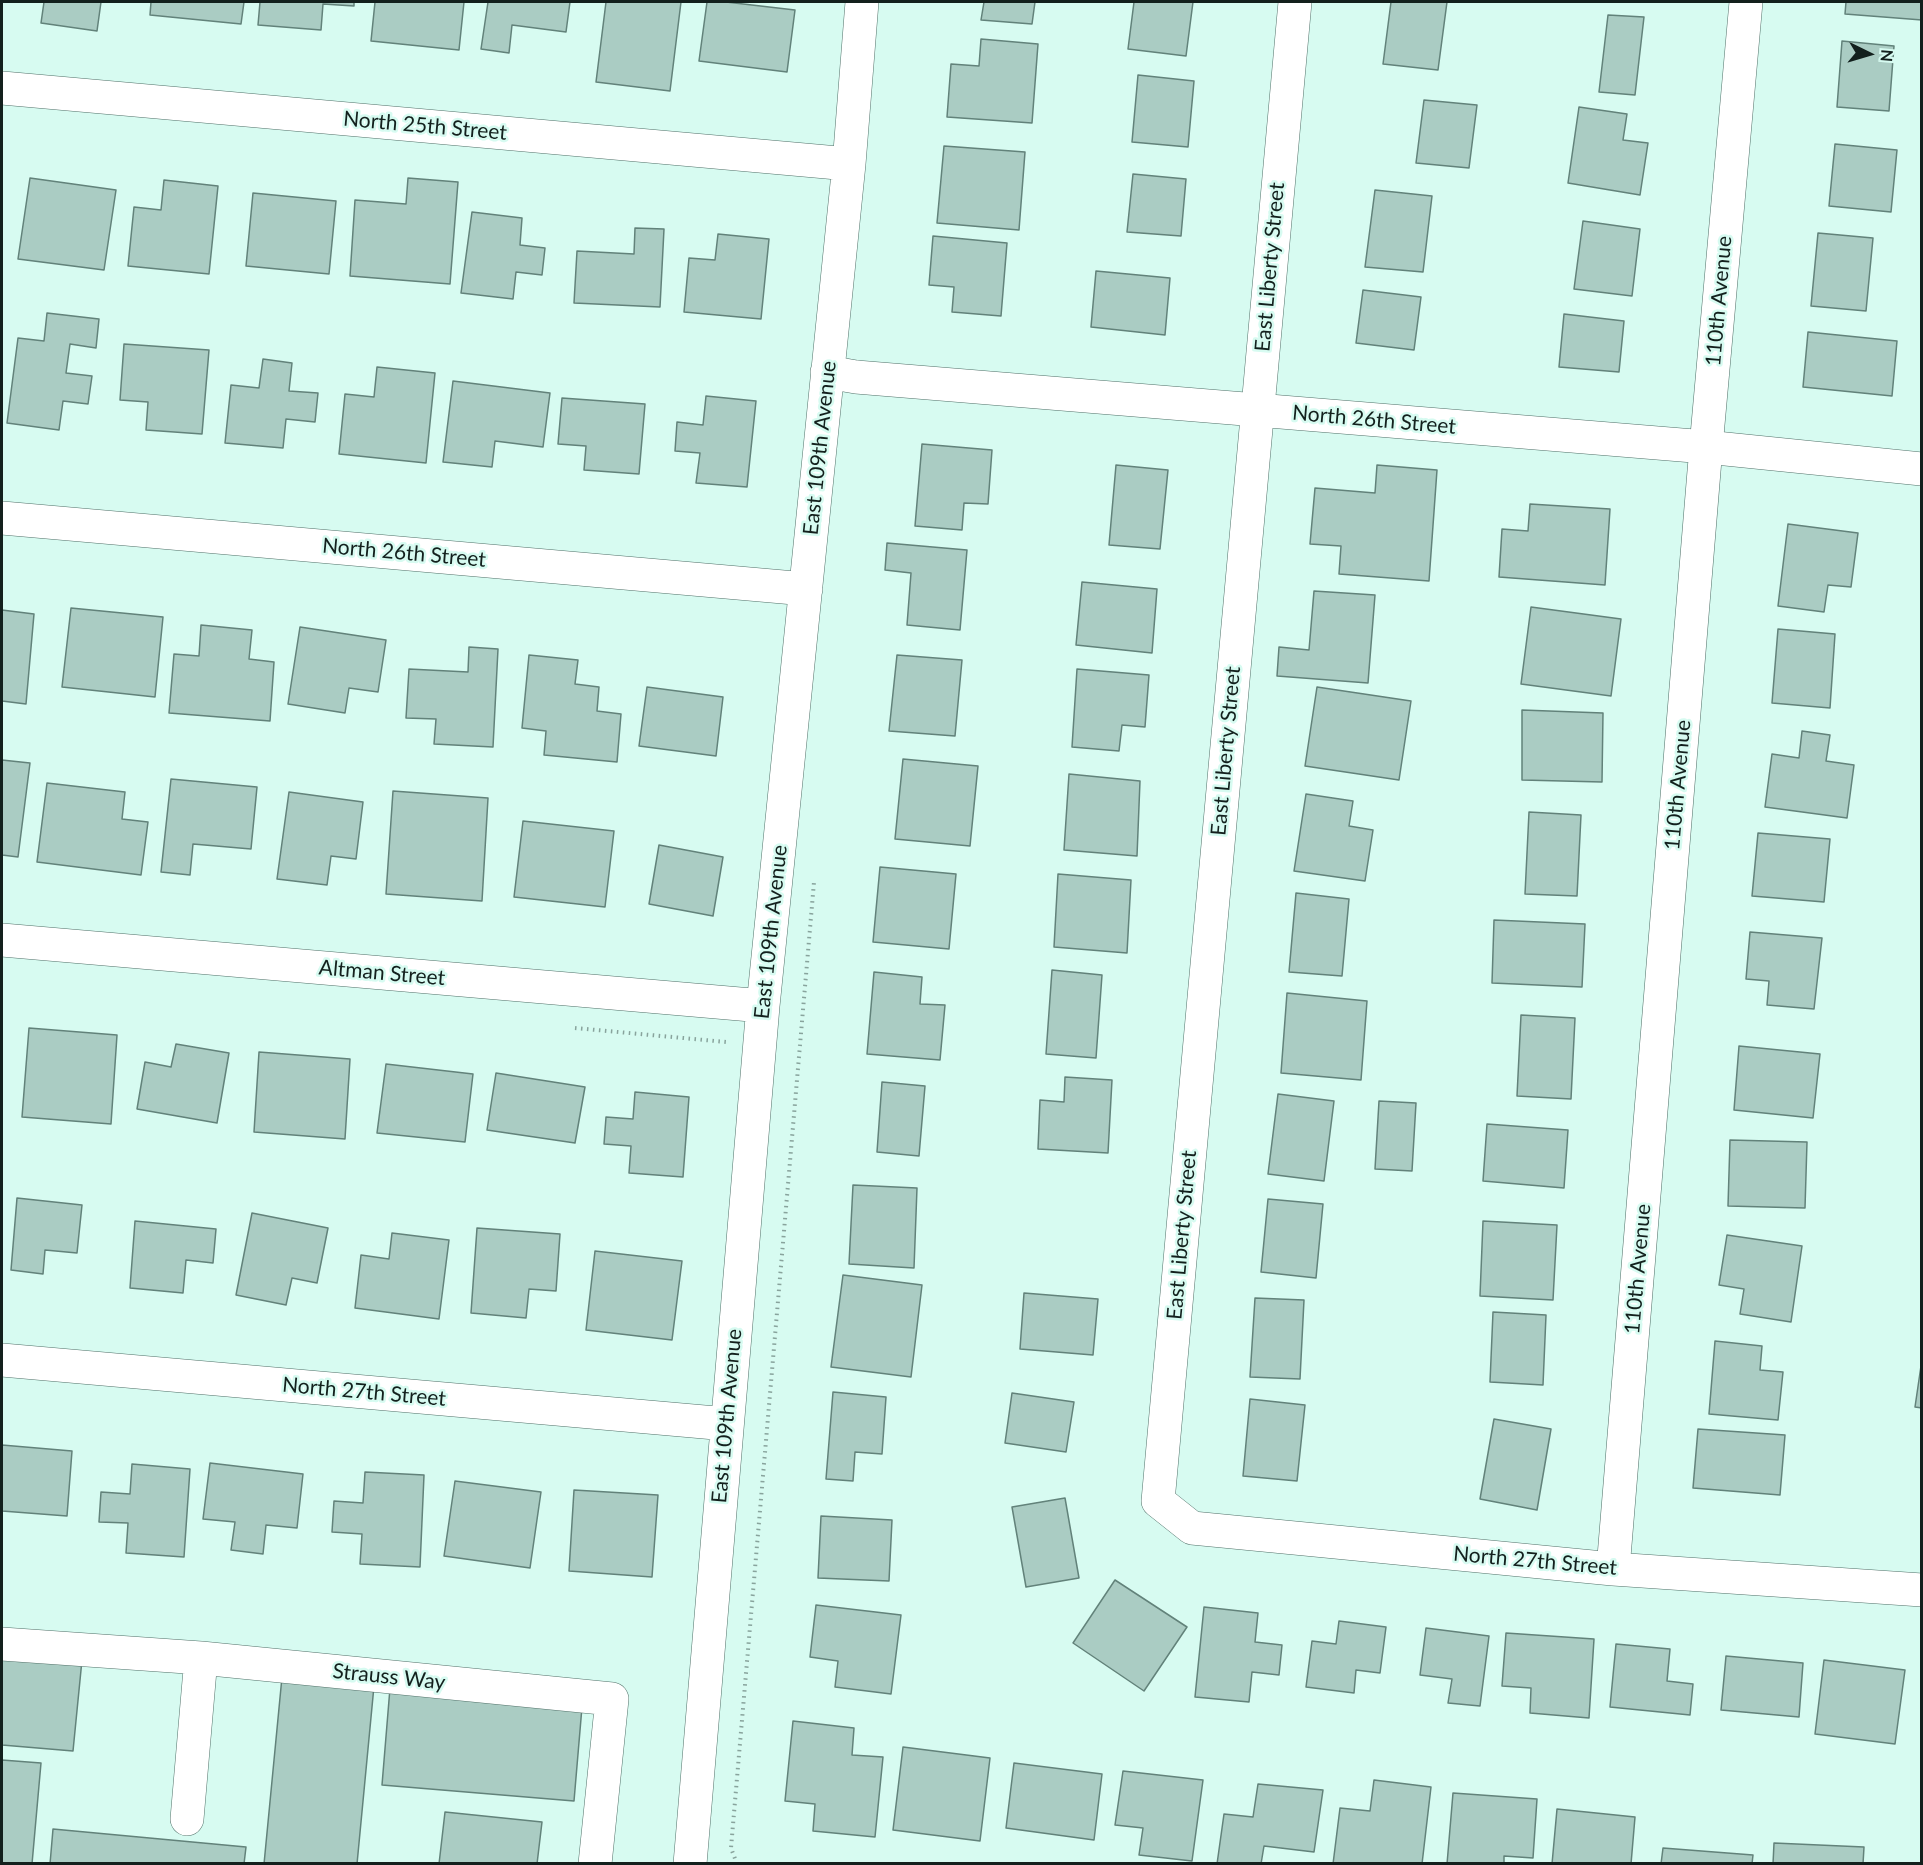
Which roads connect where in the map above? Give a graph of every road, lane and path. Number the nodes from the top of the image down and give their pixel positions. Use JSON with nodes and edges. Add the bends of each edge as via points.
{"nodes":[{"id":1,"x":862,"y":2,"type":"edge"},
{"id":2,"x":1295,"y":2,"type":"edge"},
{"id":3,"x":1746,"y":2,"type":"edge"},
{"id":4,"x":2,"y":88,"type":"edge"},
{"id":5,"x":849,"y":164,"type":"junction"},
{"id":6,"x":827,"y":372,"type":"junction"},
{"id":7,"x":1257,"y":411,"type":"junction"},
{"id":8,"x":1706,"y":447,"type":"junction"},
{"id":9,"x":1922,"y":469,"type":"edge"},
{"id":10,"x":2,"y":518,"type":"edge"},
{"id":11,"x":806,"y":589,"type":"junction"},
{"id":12,"x":814,"y":879,"type":"dead end"},
{"id":13,"x":2,"y":940,"type":"edge"},
{"id":14,"x":763,"y":1006,"type":"junction"},
{"id":15,"x":573,"y":1028,"type":"dead end"},
{"id":16,"x":728,"y":1042,"type":"dead end"},
{"id":17,"x":2,"y":1360,"type":"edge"},
{"id":18,"x":726,"y":1424,"type":"junction"},
{"id":19,"x":1158,"y":1501,"type":"joint"},
{"id":20,"x":1613,"y":1569,"type":"junction"},
{"id":21,"x":1922,"y":1590,"type":"edge"},
{"id":22,"x":2,"y":1644,"type":"edge"},
{"id":23,"x":201,"y":1658,"type":"junction"},
{"id":24,"x":187,"y":1819,"type":"dead end"},
{"id":25,"x":596,"y":1863,"type":"edge"},
{"id":26,"x":690,"y":1863,"type":"edge"},
{"id":27,"x":737,"y":1863,"type":"edge"}],
"edges":[{"from":1,"to":5,"type":"street","name":"East 109th Avenue"},
{"from":2,"to":7,"type":"street","name":"East Liberty Street"},
{"from":3,"to":8,"type":"street","name":"110th Avenue"},
{"from":4,"to":5,"type":"street","name":"North 25th Street"},
{"from":5,"to":6,"type":"street","name":"East 109th Avenue"},
{"from":6,"to":7,"type":"street","name":"North 26th Street"},
{"from":6,"to":11,"type":"street","name":"East 109th Avenue"},
{"from":7,"to":8,"type":"street","name":"North 26th Street"},
{"from":7,"to":19,"type":"street","name":"East Liberty Street"},
{"from":8,"to":9,"type":"street","name":"North 26th Street"},
{"from":8,"to":20,"type":"street","name":"110th Avenue"},
{"from":10,"to":11,"type":"street","name":"North 26th Street"},
{"from":11,"to":14,"type":"street","name":"East 109th Avenue"},
{"from":12,"to":27,"type":"path","via":[[731,1848]]},
{"from":13,"to":14,"type":"street","name":"Altman Street"},
{"from":14,"to":18,"type":"street","name":"East 109th Avenue"},
{"from":15,"to":16,"type":"path"},
{"from":17,"to":18,"type":"street","name":"North 27th Street"},
{"from":18,"to":26,"type":"street","name":"East 109th Avenue"},
{"from":19,"to":20,"type":"street","name":"North 27th Street","via":[[1192,1527]]},
{"from":20,"to":21,"type":"street","name":"North 27th Street"},
{"from":22,"to":23,"type":"street","name":"Strauss Way"},
{"from":23,"to":24,"type":"street"},
{"from":23,"to":25,"type":"street","name":"Strauss Way","via":[[612,1699]]}]}
